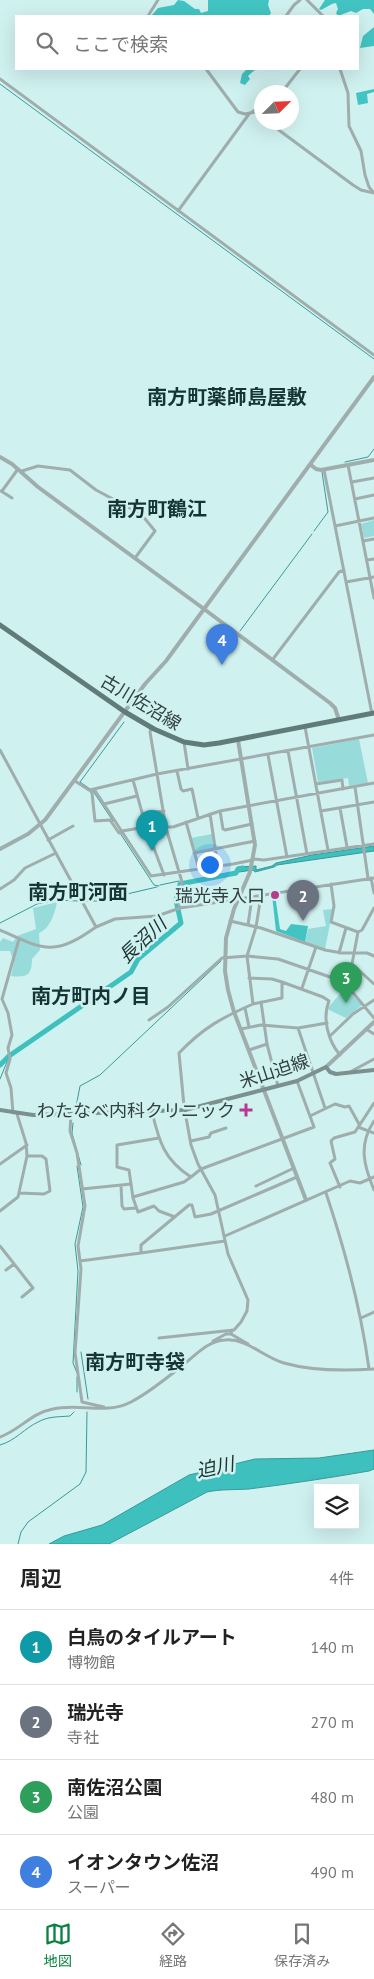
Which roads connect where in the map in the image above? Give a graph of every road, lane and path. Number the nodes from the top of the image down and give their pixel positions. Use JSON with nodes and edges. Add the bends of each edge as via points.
{"nodes":[{"id":1,"x":158,"y":0,"type":"edge"},
{"id":2,"x":300,"y":0,"type":"edge"},
{"id":3,"x":307,"y":0,"type":"edge"},
{"id":4,"x":149,"y":15,"type":"edge"},
{"id":5,"x":287,"y":15,"type":"edge"},
{"id":6,"x":322,"y":15,"type":"edge"},
{"id":7,"x":207,"y":70,"type":"edge"},
{"id":8,"x":299,"y":70,"type":"edge"},
{"id":9,"x":340,"y":70,"type":"edge"},
{"id":10,"x":0,"y":79,"type":"edge"},
{"id":11,"x":287,"y":85,"type":"edge"},
{"id":12,"x":254,"y":111,"type":"edge"},
{"id":13,"x":251,"y":113,"type":"junction"},
{"id":14,"x":254,"y":114,"type":"edge"},
{"id":15,"x":279,"y":130,"type":"edge"},
{"id":16,"x":374,"y":193,"type":"edge"},
{"id":17,"x":178,"y":210,"type":"junction"},
{"id":18,"x":374,"y":355,"type":"edge"},
{"id":19,"x":374,"y":377,"type":"edge"},
{"id":20,"x":0,"y":457,"type":"edge"},
{"id":21,"x":374,"y":460,"type":"edge"},
{"id":22,"x":311,"y":465,"type":"junction"},
{"id":23,"x":348,"y":465,"type":"junction"},
{"id":24,"x":20,"y":470,"type":"junction"},
{"id":25,"x":324,"y":470,"type":"junction"},
{"id":26,"x":374,"y":478,"type":"edge"},
{"id":27,"x":352,"y":482,"type":"junction"},
{"id":28,"x":1,"y":491,"type":"edge"},
{"id":29,"x":374,"y":495,"type":"edge"},
{"id":30,"x":12,"y":498,"type":"dead end"},
{"id":31,"x":355,"y":498,"type":"junction"},
{"id":32,"x":374,"y":518,"type":"edge"},
{"id":33,"x":358,"y":520,"type":"junction"},
{"id":34,"x":335,"y":526,"type":"junction"},
{"id":35,"x":374,"y":538,"type":"edge"},
{"id":36,"x":363,"y":541,"type":"junction"},
{"id":37,"x":135,"y":558,"type":"junction"},
{"id":38,"x":374,"y":558,"type":"edge"},
{"id":39,"x":367,"y":560,"type":"junction"},
{"id":40,"x":344,"y":570,"type":"junction"},
{"id":41,"x":372,"y":578,"type":"edge"},
{"id":42,"x":346,"y":582,"type":"junction"},
{"id":43,"x":374,"y":598,"type":"edge"},
{"id":44,"x":204,"y":609,"type":"junction"},
{"id":45,"x":0,"y":625,"type":"edge"},
{"id":46,"x":273,"y":659,"type":"junction"},
{"id":47,"x":125,"y":712,"type":"junction"},
{"id":48,"x":373,"y":713,"type":"edge"},
{"id":49,"x":339,"y":720,"type":"junction"},
{"id":50,"x":305,"y":727,"type":"junction"},
{"id":51,"x":151,"y":728,"type":"junction"},
{"id":52,"x":162,"y":733,"type":"junction"},
{"id":53,"x":374,"y":735,"type":"edge"},
{"id":54,"x":238,"y":740,"type":"junction"},
{"id":55,"x":184,"y":742,"type":"junction"},
{"id":56,"x":212,"y":744,"type":"junction"},
{"id":57,"x":309,"y":747,"type":"junction"},
{"id":58,"x":0,"y":750,"type":"edge"},
{"id":59,"x":288,"y":751,"type":"junction"},
{"id":60,"x":268,"y":755,"type":"junction"},
{"id":61,"x":241,"y":760,"type":"junction"},
{"id":62,"x":188,"y":769,"type":"junction"},
{"id":63,"x":177,"y":771,"type":"junction"},
{"id":64,"x":157,"y":774,"type":"junction"},
{"id":65,"x":133,"y":780,"type":"junction"},
{"id":66,"x":75,"y":781,"type":"junction"},
{"id":67,"x":374,"y":783,"type":"edge"},
{"id":68,"x":316,"y":784,"type":"junction"},
{"id":69,"x":355,"y":787,"type":"junction"},
{"id":70,"x":91,"y":789,"type":"junction"},
{"id":71,"x":343,"y":789,"type":"junction"},
{"id":72,"x":318,"y":793,"type":"junction"},
{"id":73,"x":137,"y":796,"type":"junction"},
{"id":74,"x":297,"y":797,"type":"junction"},
{"id":75,"x":276,"y":800,"type":"junction"},
{"id":76,"x":374,"y":802,"type":"edge"},
{"id":77,"x":104,"y":804,"type":"junction"},
{"id":78,"x":359,"y":804,"type":"junction"},
{"id":79,"x":249,"y":805,"type":"junction"},
{"id":80,"x":340,"y":808,"type":"junction"},
{"id":81,"x":164,"y":811,"type":"junction"},
{"id":82,"x":220,"y":811,"type":"junction"},
{"id":83,"x":321,"y":811,"type":"junction"},
{"id":84,"x":142,"y":814,"type":"junction"},
{"id":85,"x":210,"y":814,"type":"junction"},
{"id":86,"x":198,"y":818,"type":"junction"},
{"id":87,"x":186,"y":822,"type":"junction"},
{"id":88,"x":252,"y":824,"type":"junction"},
{"id":89,"x":40,"y":825,"type":"junction"},
{"id":90,"x":73,"y":826,"type":"dead end"},
{"id":91,"x":146,"y":827,"type":"junction"},
{"id":92,"x":166,"y":828,"type":"junction"},
{"id":93,"x":121,"y":832,"type":"junction"},
{"id":94,"x":48,"y":840,"type":"junction"},
{"id":95,"x":255,"y":841,"type":"junction"},
{"id":96,"x":374,"y":844,"type":"edge"},
{"id":97,"x":364,"y":846,"type":"junction"},
{"id":98,"x":347,"y":847,"type":"junction"},
{"id":99,"x":0,"y":849,"type":"edge"},
{"id":100,"x":216,"y":849,"type":"junction"},
{"id":101,"x":328,"y":850,"type":"junction"},
{"id":102,"x":56,"y":853,"type":"junction"},
{"id":103,"x":194,"y":853,"type":"junction"},
{"id":104,"x":307,"y":854,"type":"junction"},
{"id":105,"x":287,"y":857,"type":"junction"},
{"id":106,"x":253,"y":860,"type":"junction"},
{"id":107,"x":218,"y":867,"type":"junction"},
{"id":108,"x":199,"y":870,"type":"junction"},
{"id":109,"x":180,"y":872,"type":"junction"},
{"id":110,"x":164,"y":874,"type":"junction"},
{"id":111,"x":371,"y":878,"type":"edge"},
{"id":112,"x":331,"y":884,"type":"junction"},
{"id":113,"x":0,"y":889,"type":"edge"},
{"id":114,"x":374,"y":893,"type":"edge"},
{"id":115,"x":261,"y":896,"type":"junction"},
{"id":116,"x":252,"y":897,"type":"junction"},
{"id":117,"x":238,"y":899,"type":"junction"},
{"id":118,"x":374,"y":908,"type":"edge"},
{"id":119,"x":179,"y":909,"type":"junction"},
{"id":120,"x":230,"y":921,"type":"junction"},
{"id":121,"x":248,"y":925,"type":"junction"},
{"id":122,"x":96,"y":927,"type":"junction"},
{"id":123,"x":256,"y":927,"type":"junction"},
{"id":124,"x":346,"y":928,"type":"junction"},
{"id":125,"x":0,"y":930,"type":"edge"},
{"id":126,"x":358,"y":932,"type":"junction"},
{"id":127,"x":19,"y":939,"type":"junction"},
{"id":128,"x":316,"y":947,"type":"junction"},
{"id":129,"x":339,"y":953,"type":"junction"},
{"id":130,"x":353,"y":953,"type":"junction"},
{"id":131,"x":247,"y":956,"type":"junction"},
{"id":132,"x":374,"y":956,"type":"edge"},
{"id":133,"x":225,"y":957,"type":"junction"},
{"id":134,"x":308,"y":969,"type":"junction"},
{"id":135,"x":249,"y":978,"type":"junction"},
{"id":136,"x":282,"y":982,"type":"junction"},
{"id":137,"x":374,"y":984,"type":"edge"},
{"id":138,"x":302,"y":988,"type":"junction"},
{"id":139,"x":374,"y":1000,"type":"edge"},
{"id":140,"x":261,"y":1002,"type":"junction"},
{"id":141,"x":253,"y":1004,"type":"junction"},
{"id":142,"x":365,"y":1005,"type":"junction"},
{"id":143,"x":245,"y":1008,"type":"junction"},
{"id":144,"x":234,"y":1012,"type":"junction"},
{"id":145,"x":374,"y":1018,"type":"edge"},
{"id":146,"x":149,"y":1020,"type":"dead end"},
{"id":147,"x":374,"y":1022,"type":"edge"},
{"id":148,"x":326,"y":1023,"type":"junction"},
{"id":149,"x":265,"y":1025,"type":"junction"},
{"id":150,"x":249,"y":1027,"type":"junction"},
{"id":151,"x":298,"y":1028,"type":"junction"},
{"id":152,"x":241,"y":1029,"type":"junction"},
{"id":153,"x":365,"y":1029,"type":"junction"},
{"id":154,"x":374,"y":1034,"type":"edge"},
{"id":155,"x":330,"y":1037,"type":"junction"},
{"id":156,"x":267,"y":1044,"type":"junction"},
{"id":157,"x":249,"y":1050,"type":"junction"},
{"id":158,"x":340,"y":1055,"type":"junction"},
{"id":159,"x":374,"y":1059,"type":"edge"},
{"id":160,"x":326,"y":1067,"type":"junction"},
{"id":161,"x":374,"y":1070,"type":"edge"},
{"id":162,"x":350,"y":1072,"type":"junction"},
{"id":163,"x":314,"y":1074,"type":"junction"},
{"id":164,"x":297,"y":1081,"type":"junction"},
{"id":165,"x":278,"y":1086,"type":"junction"},
{"id":166,"x":264,"y":1090,"type":"junction"},
{"id":167,"x":374,"y":1103,"type":"edge"},
{"id":168,"x":325,"y":1108,"type":"junction"},
{"id":169,"x":0,"y":1110,"type":"edge"},
{"id":170,"x":185,"y":1110,"type":"junction"},
{"id":171,"x":152,"y":1112,"type":"junction"},
{"id":172,"x":15,"y":1114,"type":"junction"},
{"id":173,"x":72,"y":1114,"type":"junction"},
{"id":174,"x":310,"y":1116,"type":"junction"},
{"id":175,"x":374,"y":1121,"type":"edge"},
{"id":176,"x":358,"y":1126,"type":"junction"},
{"id":177,"x":226,"y":1128,"type":"dead end"},
{"id":178,"x":368,"y":1131,"type":"junction"},
{"id":179,"x":374,"y":1133,"type":"edge"},
{"id":180,"x":160,"y":1138,"type":"junction"},
{"id":181,"x":282,"y":1138,"type":"junction"},
{"id":182,"x":191,"y":1141,"type":"junction"},
{"id":183,"x":26,"y":1145,"type":"junction"},
{"id":184,"x":27,"y":1156,"type":"junction"},
{"id":185,"x":0,"y":1164,"type":"edge"},
{"id":186,"x":294,"y":1168,"type":"junction"},
{"id":187,"x":201,"y":1169,"type":"junction"},
{"id":188,"x":190,"y":1177,"type":"junction"},
{"id":189,"x":297,"y":1177,"type":"junction"},
{"id":190,"x":374,"y":1177,"type":"edge"},
{"id":191,"x":369,"y":1179,"type":"junction"},
{"id":192,"x":131,"y":1184,"type":"junction"},
{"id":193,"x":121,"y":1185,"type":"junction"},
{"id":194,"x":256,"y":1186,"type":"dead end"},
{"id":195,"x":340,"y":1186,"type":"junction"},
{"id":196,"x":82,"y":1189,"type":"junction"},
{"id":197,"x":374,"y":1190,"type":"edge"},
{"id":198,"x":19,"y":1193,"type":"junction"},
{"id":199,"x":326,"y":1193,"type":"junction"},
{"id":200,"x":133,"y":1197,"type":"junction"},
{"id":201,"x":306,"y":1200,"type":"junction"},
{"id":202,"x":136,"y":1208,"type":"junction"},
{"id":203,"x":0,"y":1211,"type":"edge"},
{"id":204,"x":219,"y":1211,"type":"junction"},
{"id":205,"x":175,"y":1217,"type":"junction"},
{"id":206,"x":224,"y":1236,"type":"junction"},
{"id":207,"x":225,"y":1241,"type":"junction"},
{"id":208,"x":0,"y":1246,"type":"edge"},
{"id":209,"x":141,"y":1253,"type":"junction"},
{"id":210,"x":80,"y":1261,"type":"junction"},
{"id":211,"x":14,"y":1264,"type":"junction"},
{"id":212,"x":6,"y":1270,"type":"dead end"},
{"id":213,"x":22,"y":1297,"type":"dead end"},
{"id":214,"x":374,"y":1312,"type":"edge"},
{"id":215,"x":360,"y":1318,"type":"junction"},
{"id":216,"x":232,"y":1332,"type":"junction"},
{"id":217,"x":159,"y":1338,"type":"dead end"},
{"id":218,"x":206,"y":1346,"type":"junction"},
{"id":219,"x":250,"y":1346,"type":"junction"},
{"id":220,"x":369,"y":1369,"type":"junction"},
{"id":221,"x":374,"y":1369,"type":"edge"},
{"id":222,"x":108,"y":1409,"type":"junction"},
{"id":223,"x":0,"y":1437,"type":"edge"}],
"edges":[{"from":1,"to":4,"type":"street"},
{"from":2,"to":5,"type":"street"},
{"from":3,"to":6,"type":"street"},
{"from":7,"to":13,"type":"street","via":[[235,109],[240,113]]},
{"from":8,"to":11,"type":"street"},
{"from":9,"to":16,"type":"street","via":[[348,92],[349,126],[361,151],[369,187]]},
{"from":10,"to":17,"type":"street"},
{"from":12,"to":13,"type":"street"},
{"from":13,"to":14,"type":"street"},
{"from":13,"to":17,"type":"street"},
{"from":15,"to":16,"type":"street","via":[[353,186]]},
{"from":17,"to":18,"type":"street"},
{"from":19,"to":22,"type":"street"},
{"from":20,"to":24,"type":"street"},
{"from":21,"to":23,"type":"street"},
{"from":22,"to":25,"type":"street"},
{"from":22,"to":44,"type":"street"},
{"from":23,"to":25,"type":"street"},
{"from":23,"to":27,"type":"street"},
{"from":24,"to":28,"type":"street"},
{"from":24,"to":37,"type":"street","via":[[38,488]]},
{"from":24,"to":37,"type":"street","via":[[38,466],[70,470],[96,490],[140,514],[155,531]]},
{"from":25,"to":34,"type":"street"},
{"from":26,"to":27,"type":"street"},
{"from":27,"to":31,"type":"street"},
{"from":28,"to":30,"type":"street"},
{"from":29,"to":31,"type":"street"},
{"from":31,"to":33,"type":"street"},
{"from":32,"to":33,"type":"street"},
{"from":33,"to":34,"type":"street"},
{"from":33,"to":36,"type":"street"},
{"from":34,"to":40,"type":"street"},
{"from":35,"to":36,"type":"street"},
{"from":36,"to":39,"type":"street"},
{"from":37,"to":44,"type":"street"},
{"from":38,"to":39,"type":"street"},
{"from":39,"to":41,"type":"street"},
{"from":40,"to":42,"type":"street"},
{"from":40,"to":46,"type":"street","via":[[339,572]]},
{"from":41,"to":42,"type":"street"},
{"from":41,"to":43,"type":"street"},
{"from":42,"to":48,"type":"street"},
{"from":44,"to":46,"type":"street"},
{"from":44,"to":47,"type":"street"},
{"from":45,"to":47,"type":"main road","name":"古川佐沼線"},
{"from":46,"to":49,"type":"street","via":[[330,703]]},
{"from":47,"to":51,"type":"main road","name":"古川佐沼線"},
{"from":47,"to":66,"type":"street"},
{"from":48,"to":49,"type":"main road","name":"古川佐沼線"},
{"from":49,"to":50,"type":"main road","name":"古川佐沼線"},
{"from":50,"to":54,"type":"main road","name":"古川佐沼線"},
{"from":50,"to":57,"type":"street"},
{"from":51,"to":52,"type":"main road","name":"古川佐沼線"},
{"from":51,"to":64,"type":"street"},
{"from":52,"to":55,"type":"main road","name":"古川佐沼線"},
{"from":52,"to":56,"type":"street"},
{"from":53,"to":57,"type":"street"},
{"from":54,"to":56,"type":"main road","name":"古川佐沼線"},
{"from":54,"to":61,"type":"street"},
{"from":55,"to":56,"type":"main road","name":"古川佐沼線"},
{"from":55,"to":62,"type":"street"},
{"from":57,"to":59,"type":"street"},
{"from":57,"to":68,"type":"street"},
{"from":58,"to":89,"type":"street"},
{"from":59,"to":60,"type":"street"},
{"from":59,"to":74,"type":"street"},
{"from":60,"to":61,"type":"street"},
{"from":60,"to":75,"type":"street"},
{"from":61,"to":62,"type":"street"},
{"from":61,"to":79,"type":"street"},
{"from":62,"to":63,"type":"street"},
{"from":63,"to":64,"type":"street"},
{"from":63,"to":86,"type":"street","via":[[181,789],[192,789]]},
{"from":64,"to":65,"type":"street"},
{"from":64,"to":81,"type":"street"},
{"from":65,"to":70,"type":"street"},
{"from":65,"to":73,"type":"street"},
{"from":66,"to":70,"type":"street"},
{"from":66,"to":89,"type":"street"},
{"from":67,"to":69,"type":"street"},
{"from":68,"to":71,"type":"street","via":[[342,780]]},
{"from":68,"to":72,"type":"street"},
{"from":69,"to":71,"type":"street"},
{"from":69,"to":78,"type":"street"},
{"from":70,"to":77,"type":"street"},
{"from":70,"to":93,"type":"street","via":[[95,821],[110,820]]},
{"from":71,"to":72,"type":"street"},
{"from":72,"to":74,"type":"street"},
{"from":72,"to":83,"type":"street"},
{"from":73,"to":77,"type":"street"},
{"from":73,"to":84,"type":"street"},
{"from":74,"to":75,"type":"street"},
{"from":74,"to":104,"type":"street"},
{"from":75,"to":79,"type":"street"},
{"from":75,"to":105,"type":"street"},
{"from":76,"to":78,"type":"street"},
{"from":77,"to":93,"type":"street"},
{"from":78,"to":80,"type":"street"},
{"from":78,"to":97,"type":"street"},
{"from":79,"to":82,"type":"street"},
{"from":79,"to":88,"type":"street"},
{"from":80,"to":83,"type":"street"},
{"from":80,"to":98,"type":"street"},
{"from":81,"to":84,"type":"street"},
{"from":81,"to":92,"type":"street"},
{"from":82,"to":85,"type":"street"},
{"from":82,"to":88,"type":"street","via":[[225,830]]},
{"from":83,"to":101,"type":"street"},
{"from":84,"to":91,"type":"street"},
{"from":85,"to":86,"type":"street"},
{"from":85,"to":100,"type":"street"},
{"from":86,"to":87,"type":"street"},
{"from":87,"to":92,"type":"street"},
{"from":87,"to":103,"type":"street"},
{"from":88,"to":95,"type":"street"},
{"from":89,"to":94,"type":"street"},
{"from":89,"to":99,"type":"street"},
{"from":90,"to":94,"type":"street"},
{"from":91,"to":92,"type":"street"},
{"from":91,"to":93,"type":"street"},
{"from":91,"to":110,"type":"street"},
{"from":92,"to":109,"type":"street"},
{"from":93,"to":110,"type":"street","via":[[150,875]]},
{"from":94,"to":102,"type":"street"},
{"from":95,"to":100,"type":"street"},
{"from":95,"to":106,"type":"street"},
{"from":96,"to":97,"type":"street"},
{"from":97,"to":98,"type":"street"},
{"from":97,"to":111,"type":"street"},
{"from":98,"to":101,"type":"street"},
{"from":100,"to":103,"type":"street"},
{"from":100,"to":107,"type":"street"},
{"from":101,"to":104,"type":"street"},
{"from":102,"to":113,"type":"street","via":[[30,864]]},
{"from":102,"to":122,"type":"street"},
{"from":103,"to":108,"type":"street"},
{"from":104,"to":105,"type":"street"},
{"from":105,"to":106,"type":"street"},
{"from":106,"to":107,"type":"street"},
{"from":106,"to":117,"type":"street"},
{"from":107,"to":108,"type":"street"},
{"from":108,"to":109,"type":"street"},
{"from":109,"to":110,"type":"street"},
{"from":109,"to":119,"type":"street"},
{"from":111,"to":112,"type":"street"},
{"from":111,"to":114,"type":"street"},
{"from":112,"to":115,"type":"street"},
{"from":112,"to":124,"type":"street","via":[[334,906],[331,922]]},
{"from":115,"to":116,"type":"street"},
{"from":115,"to":123,"type":"street"},
{"from":116,"to":117,"type":"street"},
{"from":116,"to":121,"type":"street"},
{"from":117,"to":119,"type":"street"},
{"from":117,"to":120,"type":"street"},
{"from":118,"to":126,"type":"street"},
{"from":119,"to":122,"type":"street","via":[[157,916],[115,919]]},
{"from":120,"to":121,"type":"street"},
{"from":120,"to":133,"type":"street"},
{"from":121,"to":123,"type":"street"},
{"from":122,"to":127,"type":"street","via":[[62,947],[44,948]]},
{"from":123,"to":128,"type":"street"},
{"from":123,"to":131,"type":"street"},
{"from":124,"to":126,"type":"street"},
{"from":124,"to":129,"type":"street"},
{"from":125,"to":127,"type":"street"},
{"from":126,"to":130,"type":"street"},
{"from":127,"to":172,"type":"street","via":[[2,998],[12,1035],[6,1073]]},
{"from":128,"to":129,"type":"street"},
{"from":128,"to":134,"type":"street"},
{"from":129,"to":130,"type":"street"},
{"from":130,"to":132,"type":"street"},
{"from":130,"to":137,"type":"street","via":[[353,966]]},
{"from":131,"to":133,"type":"street"},
{"from":131,"to":134,"type":"street","via":[[278,959]]},
{"from":131,"to":135,"type":"street"},
{"from":133,"to":144,"type":"street","via":[[226,980]]},
{"from":133,"to":146,"type":"street"},
{"from":134,"to":138,"type":"street"},
{"from":134,"to":142,"type":"street","via":[[338,981]]},
{"from":135,"to":136,"type":"street"},
{"from":135,"to":141,"type":"street"},
{"from":136,"to":138,"type":"street"},
{"from":136,"to":140,"type":"street","via":[[282,998]]},
{"from":138,"to":148,"type":"street","via":[[329,1001]]},
{"from":139,"to":142,"type":"street"},
{"from":140,"to":141,"type":"street"},
{"from":140,"to":149,"type":"street"},
{"from":141,"to":143,"type":"street"},
{"from":142,"to":145,"type":"street"},
{"from":142,"to":155,"type":"street"},
{"from":143,"to":144,"type":"street"},
{"from":143,"to":150,"type":"street"},
{"from":144,"to":152,"type":"street"},
{"from":144,"to":170,"type":"street","via":[[205,1028],[179,1053]]},
{"from":147,"to":153,"type":"street"},
{"from":148,"to":151,"type":"street"},
{"from":148,"to":155,"type":"street"},
{"from":149,"to":150,"type":"street"},
{"from":149,"to":151,"type":"street"},
{"from":149,"to":156,"type":"street"},
{"from":150,"to":152,"type":"street"},
{"from":151,"to":163,"type":"street"},
{"from":152,"to":157,"type":"street"},
{"from":153,"to":154,"type":"street"},
{"from":153,"to":158,"type":"street"},
{"from":155,"to":158,"type":"street"},
{"from":156,"to":157,"type":"street"},
{"from":156,"to":165,"type":"street"},
{"from":157,"to":166,"type":"street"},
{"from":158,"to":160,"type":"street"},
{"from":159,"to":162,"type":"street"},
{"from":160,"to":162,"type":"main road","name":"米山迫線","via":[[332,1074]]},
{"from":160,"to":163,"type":"main road","name":"米山迫線"},
{"from":161,"to":162,"type":"main road","name":"米山迫線"},
{"from":163,"to":164,"type":"main road","name":"米山迫線"},
{"from":163,"to":168,"type":"street"},
{"from":164,"to":165,"type":"main road","name":"米山迫線"},
{"from":164,"to":174,"type":"street"},
{"from":165,"to":166,"type":"main road","name":"米山迫線"},
{"from":166,"to":170,"type":"main road","name":"米山迫線"},
{"from":166,"to":181,"type":"street"},
{"from":167,"to":176,"type":"street"},
{"from":168,"to":174,"type":"street"},
{"from":168,"to":176,"type":"street","via":[[335,1104],[350,1106]]},
{"from":169,"to":172,"type":"main road","name":"米山迫線"},
{"from":170,"to":171,"type":"main road","name":"米山迫線"},
{"from":170,"to":182,"type":"street"},
{"from":171,"to":173,"type":"main road","name":"米山迫線"},
{"from":171,"to":180,"type":"street"},
{"from":172,"to":173,"type":"main road","name":"米山迫線"},
{"from":172,"to":183,"type":"street"},
{"from":173,"to":196,"type":"street","via":[[70,1131]]},
{"from":174,"to":181,"type":"street","via":[[313,1127]]},
{"from":175,"to":178,"type":"street"},
{"from":176,"to":178,"type":"street"},
{"from":176,"to":195,"type":"street","via":[[355,1132],[331,1141],[335,1158],[330,1163]]},
{"from":177,"to":182,"type":"street","via":[[211,1133],[209,1137]]},
{"from":178,"to":179,"type":"street"},
{"from":178,"to":191,"type":"street","via":[[363,1154]]},
{"from":180,"to":188,"type":"street","via":[[164,1152]]},
{"from":180,"to":192,"type":"street","via":[[118,1145],[117,1167],[129,1170]]},
{"from":181,"to":186,"type":"street"},
{"from":181,"to":187,"type":"street"},
{"from":182,"to":187,"type":"street"},
{"from":183,"to":184,"type":"street"},
{"from":183,"to":185,"type":"street"},
{"from":184,"to":198,"type":"street"},
{"from":184,"to":198,"type":"street","via":[[46,1159],[50,1191],[44,1194]]},
{"from":186,"to":189,"type":"street"},
{"from":186,"to":194,"type":"street"},
{"from":187,"to":188,"type":"street"},
{"from":187,"to":204,"type":"street","via":[[215,1195]]},
{"from":188,"to":200,"type":"street","via":[[184,1182]]},
{"from":189,"to":201,"type":"street"},
{"from":189,"to":204,"type":"street"},
{"from":190,"to":191,"type":"street"},
{"from":191,"to":195,"type":"street"},
{"from":191,"to":197,"type":"street"},
{"from":192,"to":193,"type":"street"},
{"from":192,"to":200,"type":"street"},
{"from":193,"to":196,"type":"street"},
{"from":193,"to":202,"type":"street","via":[[122,1206],[124,1209]]},
{"from":195,"to":199,"type":"street"},
{"from":196,"to":210,"type":"street","via":[[85,1206],[79,1240]]},
{"from":198,"to":203,"type":"street"},
{"from":199,"to":201,"type":"street"},
{"from":199,"to":215,"type":"street"},
{"from":200,"to":202,"type":"street"},
{"from":201,"to":206,"type":"street"},
{"from":202,"to":205,"type":"street","via":[[138,1212],[154,1206]]},
{"from":204,"to":205,"type":"street","via":[[196,1217],[192,1205]]},
{"from":204,"to":206,"type":"street"},
{"from":205,"to":209,"type":"street","via":[[141,1245]]},
{"from":206,"to":207,"type":"street"},
{"from":207,"to":209,"type":"street"},
{"from":207,"to":216,"type":"street","via":[[248,1300],[247,1311]]},
{"from":208,"to":211,"type":"street"},
{"from":209,"to":210,"type":"street"},
{"from":210,"to":222,"type":"street","via":[[75,1361],[81,1400]]},
{"from":211,"to":212,"type":"street"},
{"from":211,"to":213,"type":"street","via":[[34,1288]]},
{"from":214,"to":215,"type":"street"},
{"from":215,"to":220,"type":"street"},
{"from":216,"to":217,"type":"street"},
{"from":216,"to":218,"type":"street"},
{"from":216,"to":219,"type":"street"},
{"from":218,"to":219,"type":"street","via":[[227,1340]]},
{"from":218,"to":222,"type":"street","via":[[134,1400]]},
{"from":219,"to":220,"type":"street","via":[[284,1363],[355,1371]]},
{"from":220,"to":221,"type":"street"},
{"from":222,"to":223,"type":"street","via":[[52,1409],[32,1416]]}]}
